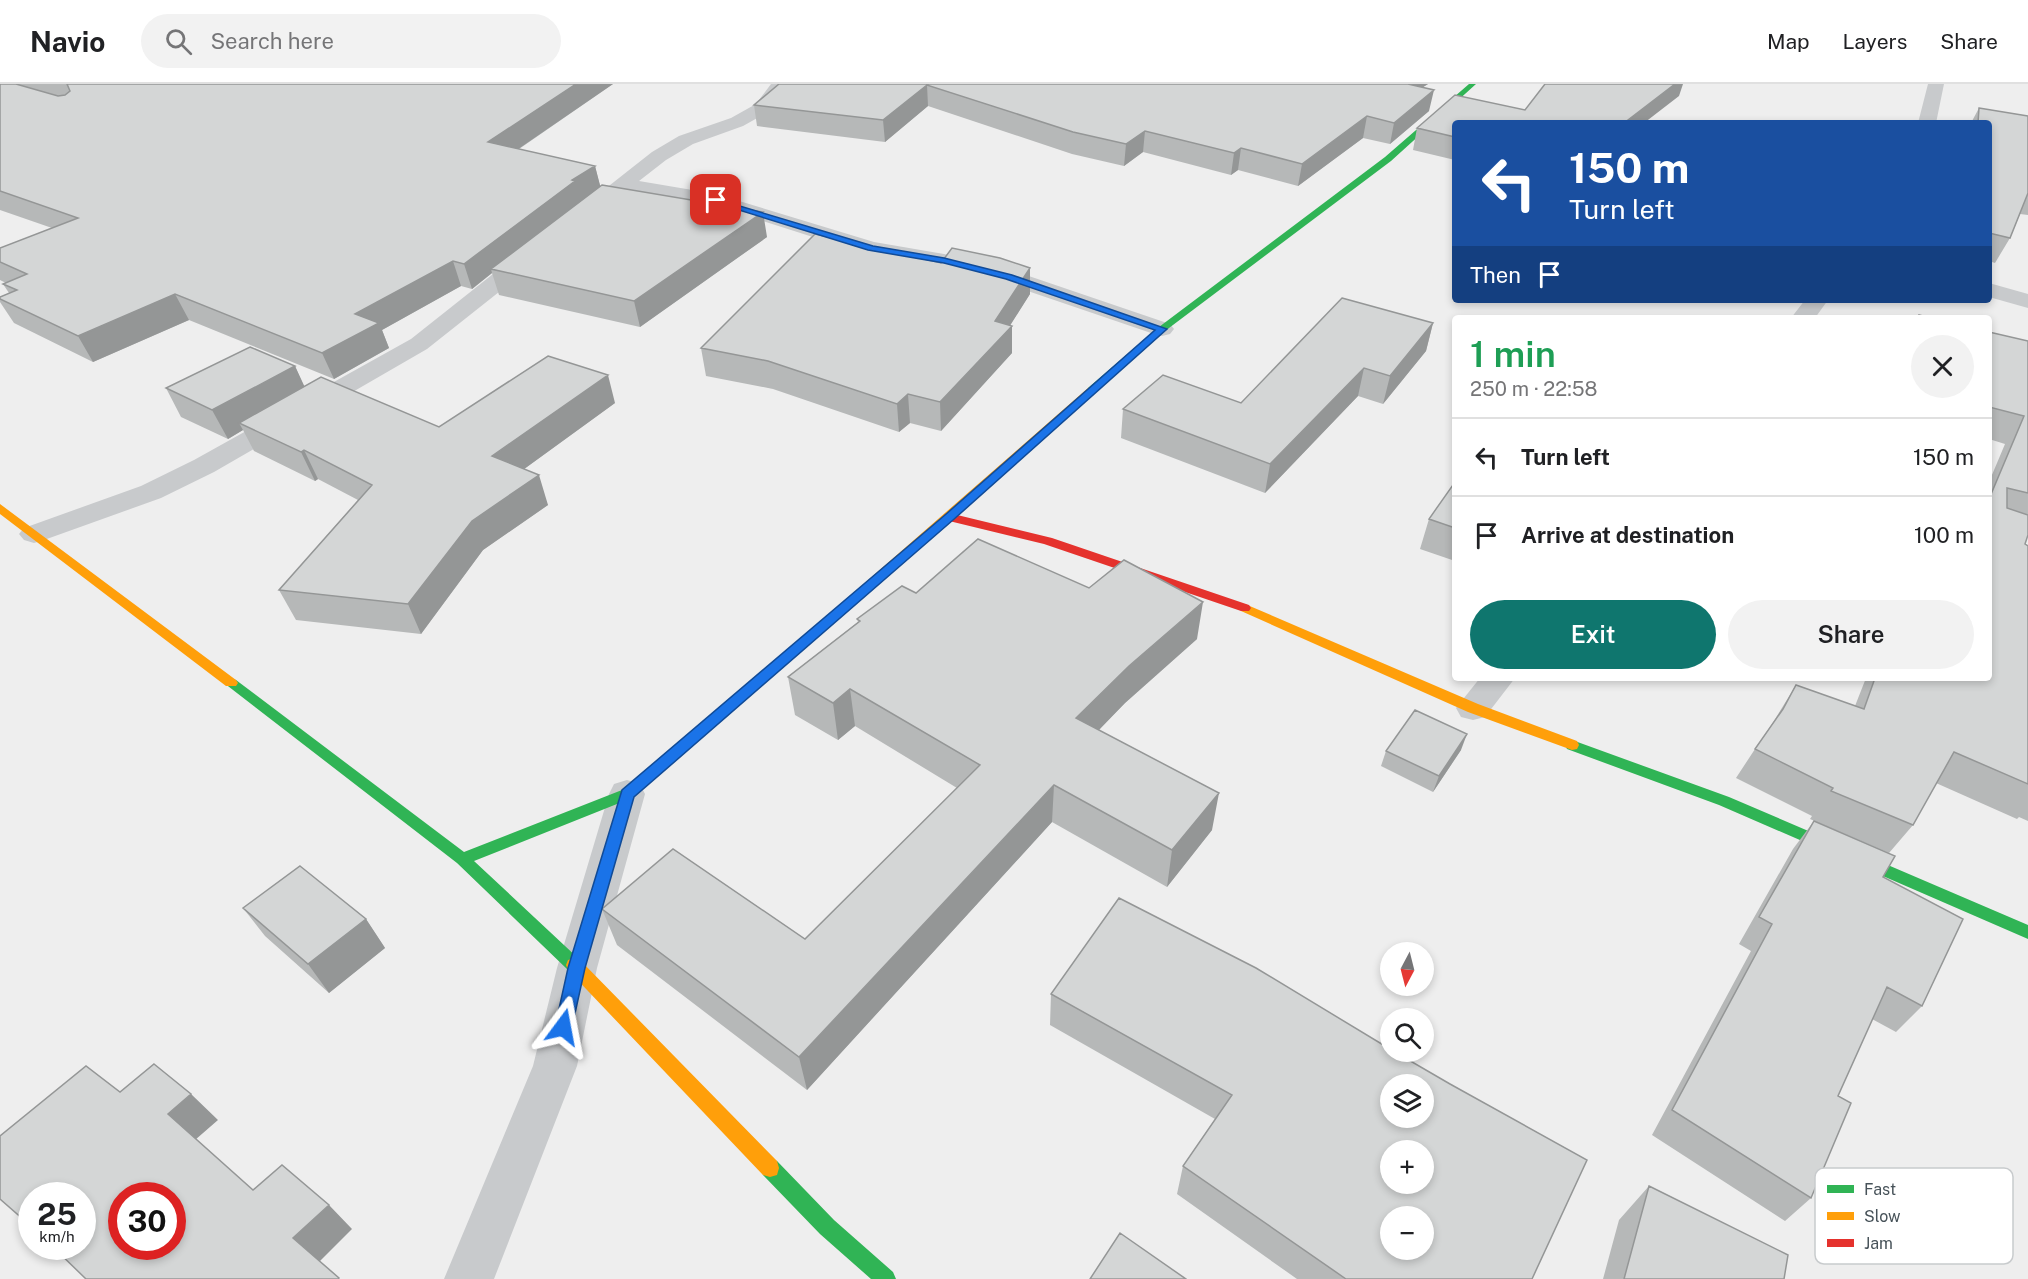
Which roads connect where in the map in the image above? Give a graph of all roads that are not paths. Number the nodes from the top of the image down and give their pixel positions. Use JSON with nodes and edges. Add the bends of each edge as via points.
{"nodes":[{"id":1,"x":780,"y":84,"type":"edge"},
{"id":2,"x":1473,"y":84,"type":"edge"},
{"id":3,"x":1936,"y":84,"type":"edge"},
{"id":4,"x":1928,"y":120,"type":"edge"},
{"id":5,"x":621,"y":184,"type":"junction"},
{"id":6,"x":1992,"y":291,"type":"edge"},
{"id":7,"x":2028,"y":301,"type":"edge"},
{"id":8,"x":1815,"y":303,"type":"edge"},
{"id":9,"x":1805,"y":315,"type":"edge"},
{"id":10,"x":1162,"y":329,"type":"junction"},
{"id":11,"x":0,"y":508,"type":"edge"},
{"id":12,"x":949,"y":517,"type":"junction"},
{"id":13,"x":34,"y":534,"type":"junction"},
{"id":14,"x":1496,"y":681,"type":"edge"},
{"id":15,"x":1473,"y":708,"type":"junction"},
{"id":16,"x":627,"y":794,"type":"junction"},
{"id":17,"x":462,"y":859,"type":"junction"},
{"id":18,"x":2028,"y":932,"type":"edge"},
{"id":19,"x":577,"y":968,"type":"junction"},
{"id":20,"x":469,"y":1279,"type":"edge"},
{"id":21,"x":886,"y":1279,"type":"edge"}],
"edges":[{"from":1,"to":5,"type":"street","via":[[762,108],[737,122],[686,140]]},
{"from":2,"to":10,"type":"street","via":[[1388,159]]},
{"from":3,"to":4,"type":"street"},
{"from":5,"to":10,"type":"street","via":[[716,200],[871,248],[1009,277]]},
{"from":5,"to":13,"type":"street","via":[[419,344],[151,492]]},
{"from":6,"to":7,"type":"street"},
{"from":8,"to":9,"type":"street"},
{"from":10,"to":12,"type":"street"},
{"from":11,"to":13,"type":"street"},
{"from":12,"to":15,"type":"street","via":[[1048,540],[1246,608]]},
{"from":12,"to":16,"type":"street"},
{"from":13,"to":17,"type":"street"},
{"from":14,"to":15,"type":"street"},
{"from":15,"to":18,"type":"street","via":[[1724,801]]},
{"from":16,"to":17,"type":"street"},
{"from":16,"to":19,"type":"street"},
{"from":17,"to":19,"type":"street"},
{"from":19,"to":20,"type":"street","via":[[555,1066]]},
{"from":19,"to":21,"type":"street","via":[[827,1227]]}]}
